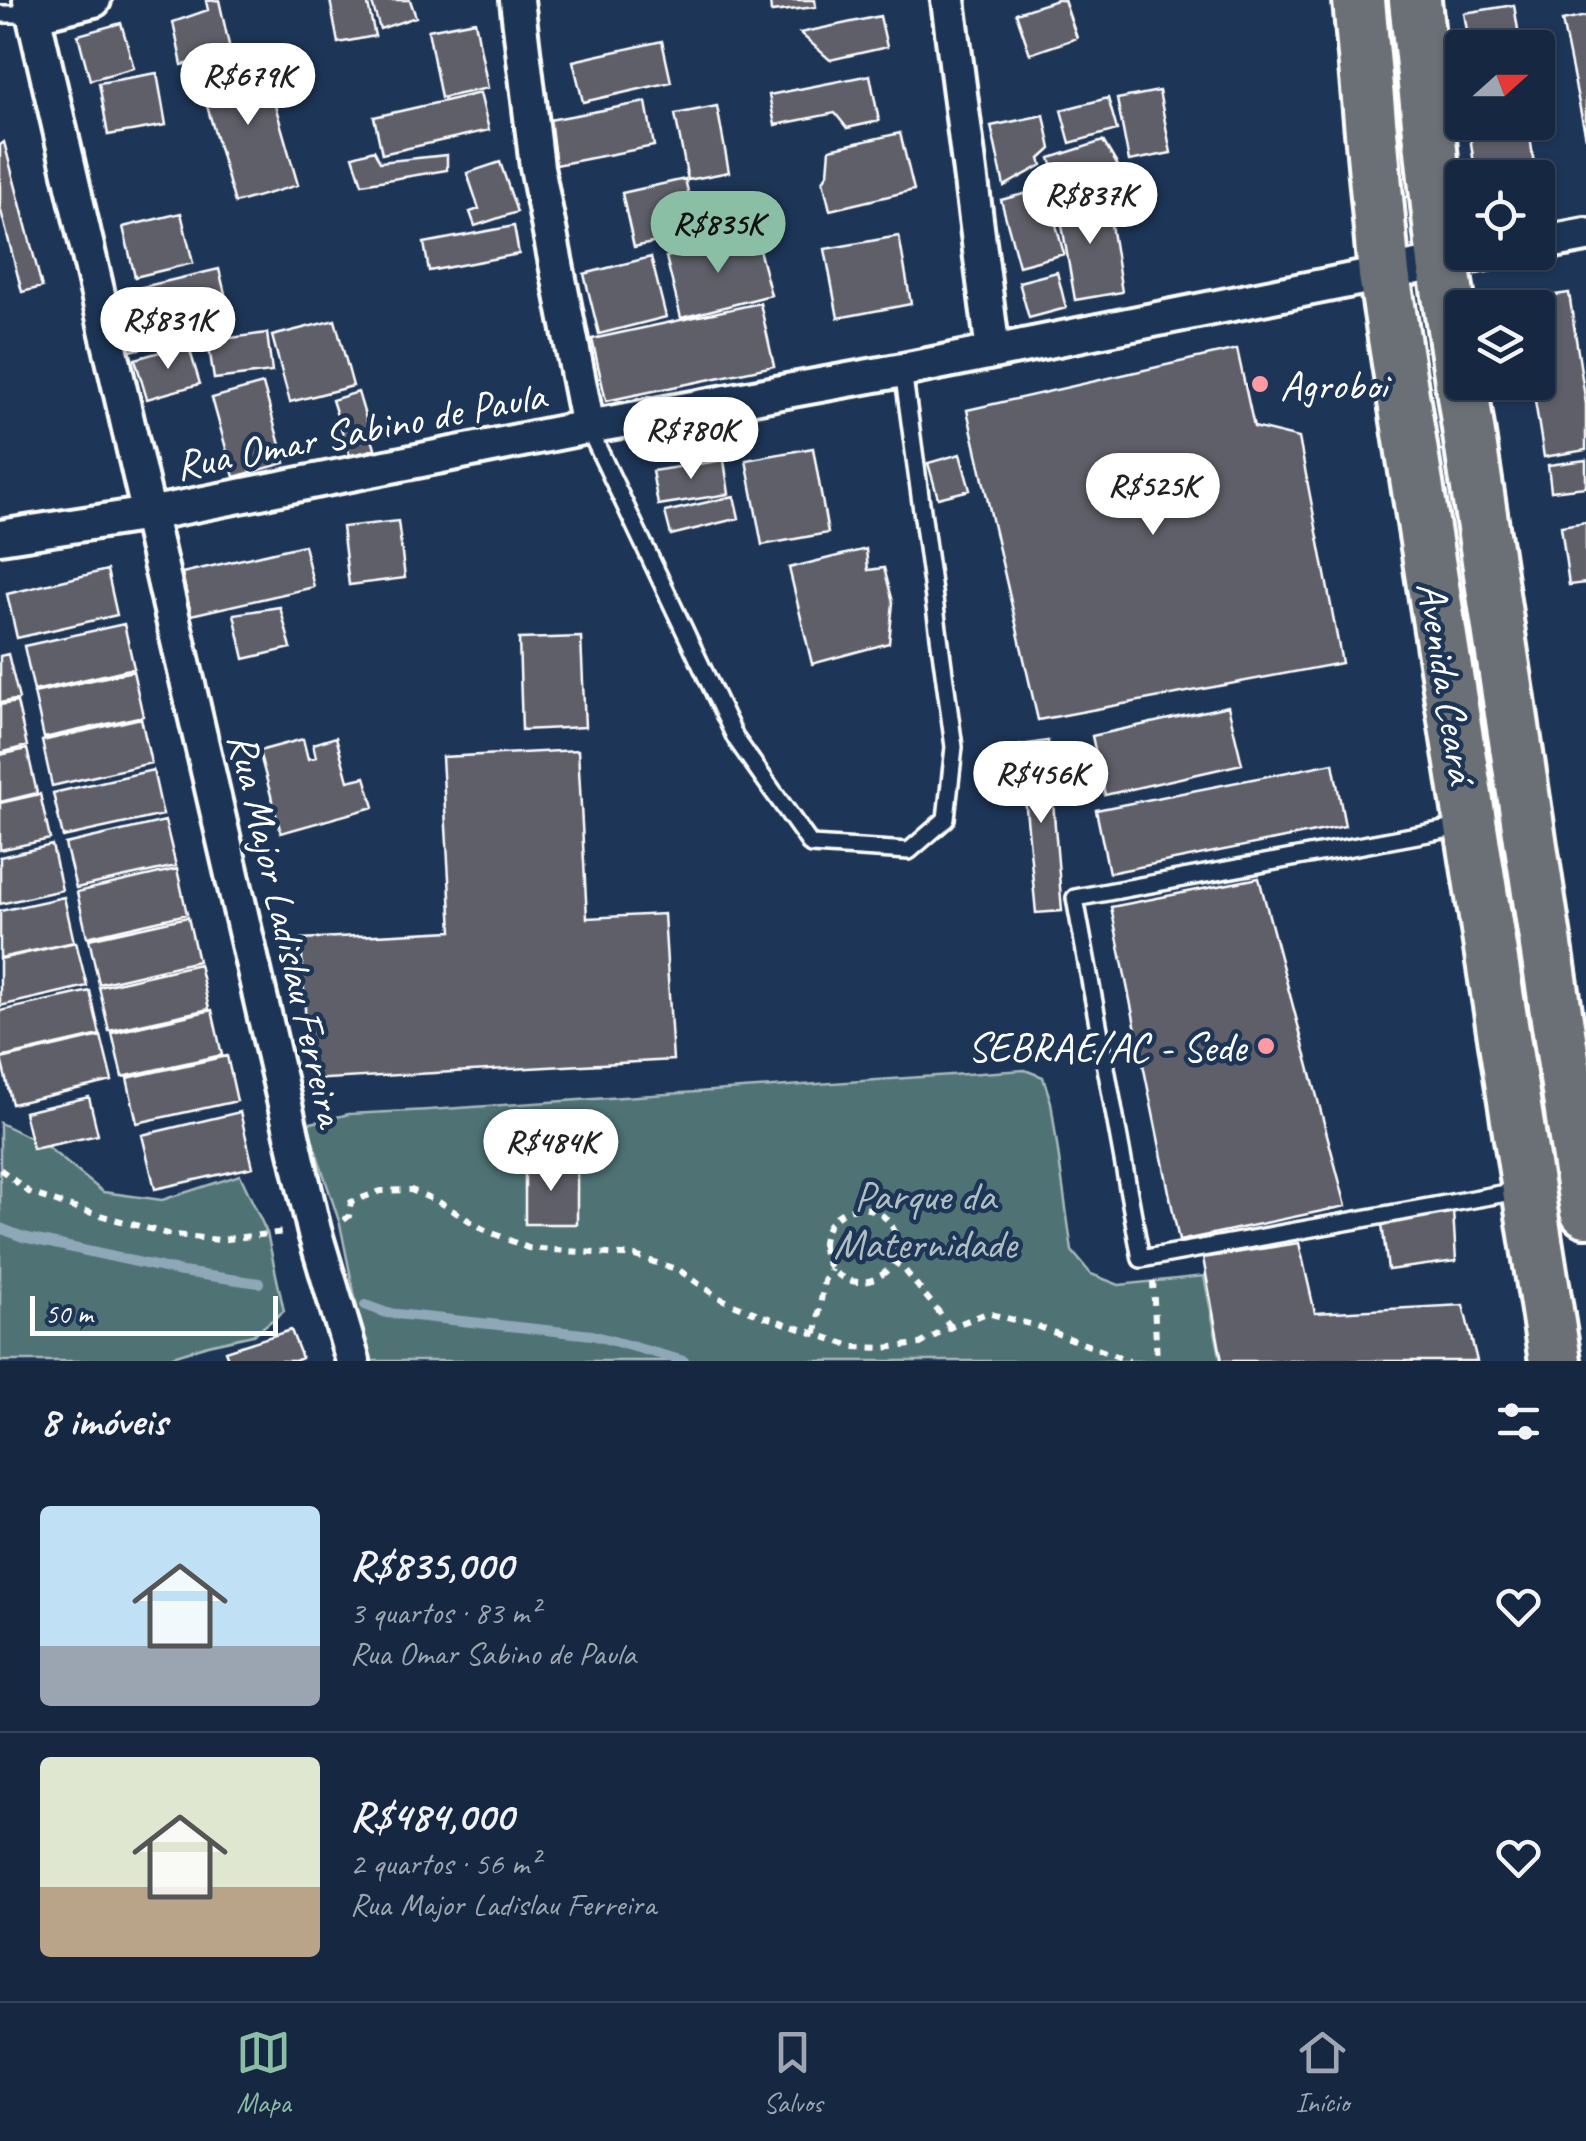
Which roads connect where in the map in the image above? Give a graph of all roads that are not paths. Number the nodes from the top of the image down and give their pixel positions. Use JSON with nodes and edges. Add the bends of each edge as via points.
{"nodes":[{"id":1,"x":94,"y":0,"type":"edge"},
{"id":2,"x":517,"y":0,"type":"edge"},
{"id":3,"x":948,"y":0,"type":"edge"},
{"id":4,"x":1359,"y":0,"type":"edge"},
{"id":5,"x":1415,"y":0,"type":"edge"},
{"id":6,"x":32,"y":7,"type":"edge"},
{"id":7,"x":0,"y":14,"type":"edge"},
{"id":8,"x":1586,"y":235,"type":"edge"},
{"id":9,"x":1555,"y":241,"type":"edge"},
{"id":10,"x":1443,"y":262,"type":"junction"},
{"id":11,"x":1384,"y":274,"type":"junction"},
{"id":12,"x":992,"y":352,"type":"junction"},
{"id":13,"x":902,"y":370,"type":"junction"},
{"id":14,"x":588,"y":428,"type":"junction"},
{"id":15,"x":149,"y":514,"type":"junction"},
{"id":16,"x":0,"y":537,"type":"edge"},
{"id":17,"x":1470,"y":826,"type":"junction"},
{"id":18,"x":1528,"y":1189,"type":"junction"},
{"id":19,"x":1586,"y":1211,"type":"edge"},
{"id":20,"x":353,"y":1361,"type":"edge"},
{"id":21,"x":1555,"y":1361,"type":"edge"}],
"edges":[{"from":1,"to":6,"type":"street"},
{"from":2,"to":14,"type":"street","via":[[537,167]]},
{"from":3,"to":12,"type":"street"},
{"from":4,"to":11,"type":"main road","name":"Avenida Ceará"},
{"from":5,"to":10,"type":"main road","name":"Avenida Ceará"},
{"from":6,"to":7,"type":"lane"},
{"from":6,"to":15,"type":"street","name":"Rua Major Ladislau Ferreira"},
{"from":8,"to":9,"type":"street"},
{"from":10,"to":11,"type":"street","name":"Rua Omar Sabino de Paula"},
{"from":10,"to":19,"type":"main road","name":"Avenida Ceará"},
{"from":11,"to":12,"type":"street","name":"Rua Omar Sabino de Paula"},
{"from":11,"to":17,"type":"main road","name":"Avenida Ceará"},
{"from":12,"to":13,"type":"street","name":"Rua Omar Sabino de Paula"},
{"from":13,"to":14,"type":"street","name":"Rua Omar Sabino de Paula"},
{"from":13,"to":14,"type":"lane","via":[[954,747],[946,819],[909,851],[811,846],[736,739]]},
{"from":14,"to":15,"type":"street","name":"Rua Omar Sabino de Paula"},
{"from":15,"to":16,"type":"street","name":"Rua Omar Sabino de Paula"},
{"from":15,"to":20,"type":"street","name":"Rua Major Ladislau Ferreira","via":[[314,1230]]},
{"from":17,"to":18,"type":"main road","name":"Avenida Ceará"},
{"from":17,"to":18,"type":"lane","via":[[1075,898],[1141,1259]]},
{"from":18,"to":21,"type":"main road","name":"Avenida Ceará"}]}
